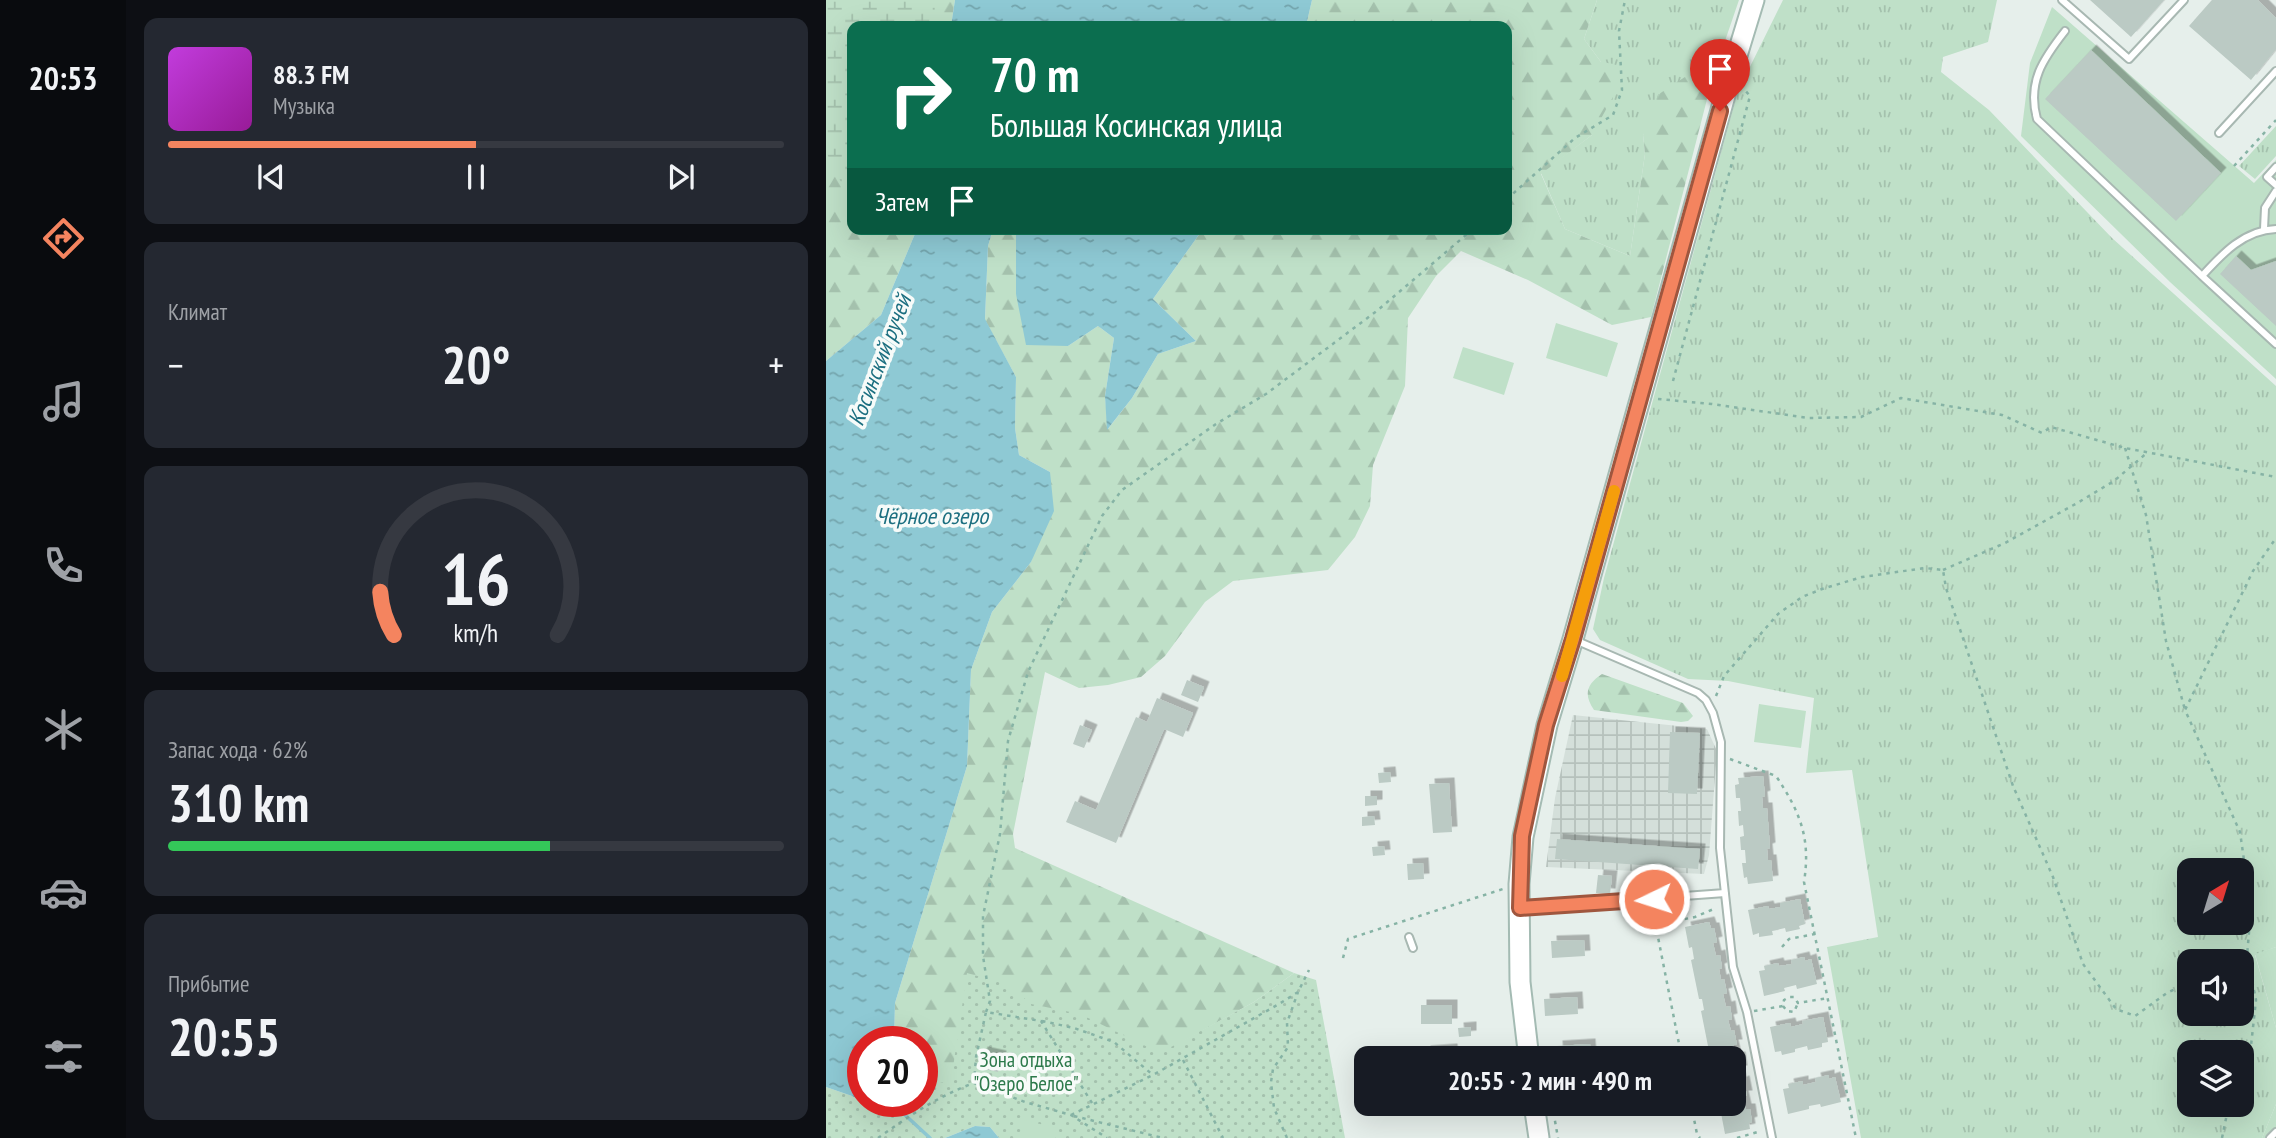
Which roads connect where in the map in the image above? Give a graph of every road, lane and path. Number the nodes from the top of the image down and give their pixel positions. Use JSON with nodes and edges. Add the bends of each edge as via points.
{"nodes":[{"id":1,"x":1625,"y":0,"type":"edge"},
{"id":2,"x":1754,"y":0,"type":"edge"},
{"id":3,"x":2062,"y":0,"type":"edge"},
{"id":4,"x":2184,"y":0,"type":"edge"},
{"id":5,"x":2065,"y":31,"type":"dead end"},
{"id":6,"x":2276,"y":71,"type":"edge"},
{"id":7,"x":1743,"y":86,"type":"dead end"},
{"id":8,"x":2276,"y":120,"type":"edge"},
{"id":9,"x":2219,"y":133,"type":"dead end"},
{"id":10,"x":2234,"y":166,"type":"dead end"},
{"id":11,"x":2276,"y":167,"type":"edge"},
{"id":12,"x":2276,"y":185,"type":"edge"},
{"id":13,"x":2276,"y":191,"type":"edge"},
{"id":14,"x":1512,"y":195,"type":"edge"},
{"id":15,"x":2264,"y":229,"type":"junction"},
{"id":16,"x":2276,"y":229,"type":"edge"},
{"id":17,"x":1466,"y":235,"type":"edge"},
{"id":18,"x":2202,"y":276,"type":"junction"},
{"id":19,"x":2276,"y":344,"type":"edge"},
{"id":20,"x":1673,"y":381,"type":"dead end"},
{"id":21,"x":1640,"y":397,"type":"junction"},
{"id":22,"x":2125,"y":447,"type":"junction"},
{"id":23,"x":2148,"y":452,"type":"junction"},
{"id":24,"x":2131,"y":466,"type":"junction"},
{"id":25,"x":2276,"y":477,"type":"edge"},
{"id":26,"x":2276,"y":538,"type":"edge"},
{"id":27,"x":1943,"y":570,"type":"junction"},
{"id":28,"x":1573,"y":639,"type":"junction"},
{"id":29,"x":1710,"y":708,"type":"junction"},
{"id":30,"x":2185,"y":710,"type":"junction"},
{"id":31,"x":1720,"y":755,"type":"junction"},
{"id":32,"x":1509,"y":887,"type":"dead end"},
{"id":33,"x":1725,"y":893,"type":"junction"},
{"id":34,"x":1726,"y":904,"type":"junction"},
{"id":35,"x":1520,"y":908,"type":"junction"},
{"id":36,"x":1815,"y":934,"type":"junction"},
{"id":37,"x":1409,"y":937,"type":"dead end"},
{"id":38,"x":1782,"y":947,"type":"dead end"},
{"id":39,"x":1413,"y":948,"type":"dead end"},
{"id":40,"x":2248,"y":949,"type":"edge"},
{"id":41,"x":1343,"y":958,"type":"dead end"},
{"id":42,"x":1309,"y":970,"type":"dead end"},
{"id":43,"x":2177,"y":988,"type":"edge"},
{"id":44,"x":2254,"y":990,"type":"edge"},
{"id":45,"x":1298,"y":992,"type":"junction"},
{"id":46,"x":1828,"y":998,"type":"junction"},
{"id":47,"x":1798,"y":1003,"type":"junction"},
{"id":48,"x":1783,"y":1006,"type":"junction"},
{"id":49,"x":986,"y":1012,"type":"junction"},
{"id":50,"x":1747,"y":1012,"type":"junction"},
{"id":51,"x":2254,"y":1018,"type":"edge"},
{"id":52,"x":1041,"y":1021,"type":"junction"},
{"id":53,"x":1527,"y":1046,"type":"edge"},
{"id":54,"x":1679,"y":1046,"type":"edge"},
{"id":55,"x":1183,"y":1058,"type":"junction"},
{"id":56,"x":1153,"y":1075,"type":"junction"},
{"id":57,"x":974,"y":1083,"type":"junction"},
{"id":58,"x":1093,"y":1104,"type":"junction"},
{"id":59,"x":1071,"y":1115,"type":"junction"},
{"id":60,"x":1536,"y":1116,"type":"edge"},
{"id":61,"x":1554,"y":1116,"type":"edge"},
{"id":62,"x":1693,"y":1116,"type":"edge"},
{"id":63,"x":2226,"y":1117,"type":"edge"},
{"id":64,"x":1771,"y":1128,"type":"junction"},
{"id":65,"x":2276,"y":1132,"type":"edge"},
{"id":66,"x":878,"y":1138,"type":"edge"},
{"id":67,"x":1107,"y":1138,"type":"edge"},
{"id":68,"x":1163,"y":1138,"type":"edge"},
{"id":69,"x":1223,"y":1138,"type":"edge"},
{"id":70,"x":1287,"y":1138,"type":"edge"},
{"id":71,"x":1539,"y":1138,"type":"edge"},
{"id":72,"x":1558,"y":1138,"type":"edge"},
{"id":73,"x":1700,"y":1138,"type":"edge"},
{"id":74,"x":1737,"y":1138,"type":"edge"},
{"id":75,"x":1772,"y":1138,"type":"edge"},
{"id":76,"x":1856,"y":1138,"type":"edge"},
{"id":77,"x":2222,"y":1138,"type":"edge"},
{"id":78,"x":2270,"y":1138,"type":"edge"}],
"edges":[{"from":1,"to":14,"type":"path","via":[[1619,31],[1622,90],[1613,115],[1575,138]]},
{"from":2,"to":21,"type":"street"},
{"from":3,"to":4,"type":"lane","via":[[2129,59]]},
{"from":5,"to":18,"type":"lane","via":[[2036,77],[2032,102],[2037,119]]},
{"from":6,"to":9,"type":"lane"},
{"from":7,"to":20,"type":"path","via":[[1750,96]]},
{"from":8,"to":10,"type":"path"},
{"from":11,"to":12,"type":"lane","via":[[2267,177]]},
{"from":13,"to":15,"type":"lane","via":[[2265,208]]},
{"from":15,"to":16,"type":"lane"},
{"from":15,"to":18,"type":"lane","via":[[2231,245]]},
{"from":17,"to":49,"type":"path","via":[[1300,369],[1122,490],[1102,516],[1028,672],[1008,741],[1000,834],[983,916],[990,1001]]},
{"from":18,"to":19,"type":"lane"},
{"from":21,"to":22,"type":"path","via":[[1808,418],[1861,416],[1901,398],[2002,415],[2042,433],[2051,427]]},
{"from":21,"to":28,"type":"street"},
{"from":22,"to":23,"type":"path"},
{"from":22,"to":24,"type":"path"},
{"from":23,"to":24,"type":"path"},
{"from":23,"to":25,"type":"path"},
{"from":24,"to":27,"type":"path","via":[[2067,509]]},
{"from":24,"to":30,"type":"path","via":[[2146,514],[2166,641]]},
{"from":26,"to":30,"type":"path","via":[[2253,571]]},
{"from":27,"to":29,"type":"path","via":[[1925,568],[1863,577],[1802,597],[1778,614],[1724,676]]},
{"from":27,"to":43,"type":"path","via":[[1995,736],[2083,964],[2116,1009],[2135,1016]]},
{"from":28,"to":29,"type":"lane","via":[[1698,693]]},
{"from":28,"to":35,"type":"street","via":[[1546,725],[1522,836]]},
{"from":29,"to":31,"type":"lane","via":[[1721,742]]},
{"from":30,"to":40,"type":"path","via":[[2240,832],[2251,909]]},
{"from":31,"to":33,"type":"lane"},
{"from":31,"to":36,"type":"path","via":[[1776,776],[1787,793],[1803,824],[1808,859],[1804,882]]},
{"from":32,"to":41,"type":"path","via":[[1348,939]]},
{"from":33,"to":34,"type":"lane"},
{"from":33,"to":35,"type":"lane"},
{"from":34,"to":50,"type":"lane","via":[[1733,967]]},
{"from":34,"to":54,"type":"path","via":[[1665,923],[1657,932]]},
{"from":35,"to":53,"type":"street","via":[[1520,982]]},
{"from":36,"to":38,"type":"path","via":[[1789,939]]},
{"from":36,"to":46,"type":"path"},
{"from":37,"to":39,"type":"lane"},
{"from":42,"to":45,"type":"path"},
{"from":44,"to":51,"type":"path"},
{"from":45,"to":55,"type":"path"},
{"from":45,"to":70,"type":"path","via":[[1287,1023],[1288,1047],[1273,1069],[1271,1082],[1274,1108]]},
{"from":46,"to":47,"type":"path"},
{"from":46,"to":76,"type":"path"},
{"from":47,"to":48,"type":"path","via":[[1790,1012]]},
{"from":47,"to":48,"type":"path","via":[[1789,996]]},
{"from":48,"to":50,"type":"path"},
{"from":49,"to":52,"type":"path"},
{"from":49,"to":57,"type":"path"},
{"from":50,"to":64,"type":"lane"},
{"from":52,"to":56,"type":"path","via":[[1114,1042]]},
{"from":52,"to":58,"type":"path"},
{"from":55,"to":56,"type":"path"},
{"from":55,"to":69,"type":"path"},
{"from":56,"to":58,"type":"path"},
{"from":57,"to":59,"type":"path"},
{"from":57,"to":66,"type":"path","via":[[916,1110]]},
{"from":58,"to":59,"type":"path"},
{"from":59,"to":67,"type":"path"},
{"from":59,"to":68,"type":"path"},
{"from":60,"to":71,"type":"street"},
{"from":61,"to":72,"type":"path"},
{"from":62,"to":73,"type":"path"},
{"from":63,"to":77,"type":"path"},
{"from":64,"to":74,"type":"path"},
{"from":64,"to":75,"type":"lane"},
{"from":65,"to":78,"type":"lane"}]}
